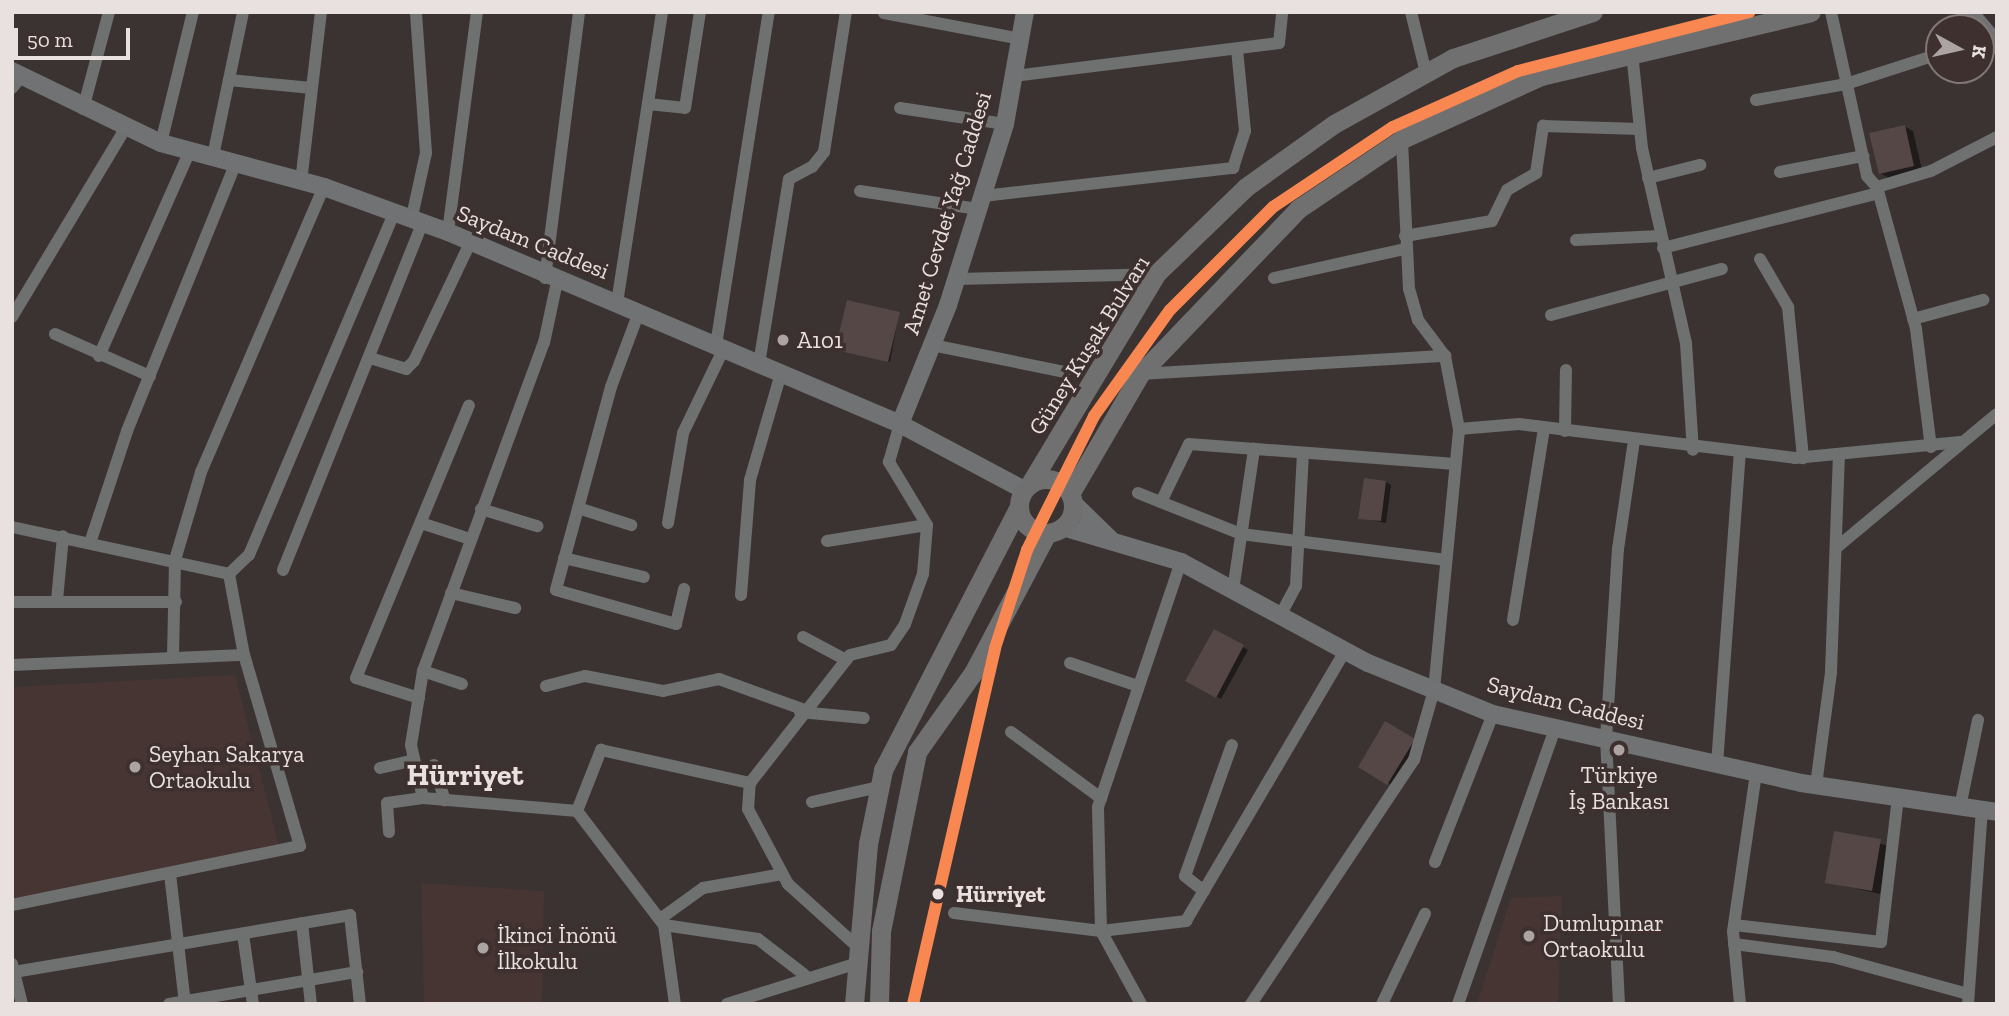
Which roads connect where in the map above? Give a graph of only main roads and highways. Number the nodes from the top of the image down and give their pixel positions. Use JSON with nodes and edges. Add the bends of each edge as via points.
{"nodes":[{"id":1,"x":1025,"y":12,"type":"edge"},
{"id":2,"x":1593,"y":12,"type":"edge"},
{"id":3,"x":1811,"y":12,"type":"edge"},
{"id":4,"x":15,"y":79,"type":"edge"},
{"id":5,"x":901,"y":424,"type":"junction"},
{"id":6,"x":1024,"y":494,"type":"junction"},
{"id":7,"x":1071,"y":498,"type":"junction"},
{"id":8,"x":1055,"y":530,"type":"junction"},
{"id":9,"x":1113,"y":542,"type":"junction"},
{"id":10,"x":1989,"y":811,"type":"edge"},
{"id":11,"x":854,"y":1004,"type":"edge"},
{"id":12,"x":879,"y":1004,"type":"edge"}],
"edges":[{"from":1,"to":5,"type":"main road","name":"Amet Cevdet Yağ Caddesi","via":[[1005,124],[957,279]]},
{"from":2,"to":6,"type":"main road","name":"Güney Kuşak Bulvarı","via":[[1426,73],[1334,124],[1246,187],[1156,274]]},
{"from":3,"to":7,"type":"main road","via":[[1541,76],[1402,139],[1298,209],[1140,374]]},
{"from":4,"to":5,"type":"main road","name":"Saydam Caddesi","via":[[161,143],[324,187],[393,216],[448,232],[551,280],[639,312]]},
{"from":5,"to":6,"type":"main road","name":"Saydam Caddesi"},
{"from":6,"to":7,"type":"main road","via":[[1048,479]]},
{"from":6,"to":8,"type":"main road","via":[[1024,523]]},
{"from":6,"to":11,"type":"main road","name":"Güney Kuşak Bulvarı","via":[[912,709],[879,787]]},
{"from":7,"to":8,"type":"main road"},
{"from":7,"to":9,"type":"main road"},
{"from":8,"to":9,"type":"main road","name":"Saydam Caddesi"},
{"from":8,"to":12,"type":"main road","via":[[973,673],[917,752],[881,931]]},
{"from":9,"to":10,"type":"main road","name":"Saydam Caddesi","via":[[1181,562],[1345,651],[1493,714],[1816,785]]}]}
